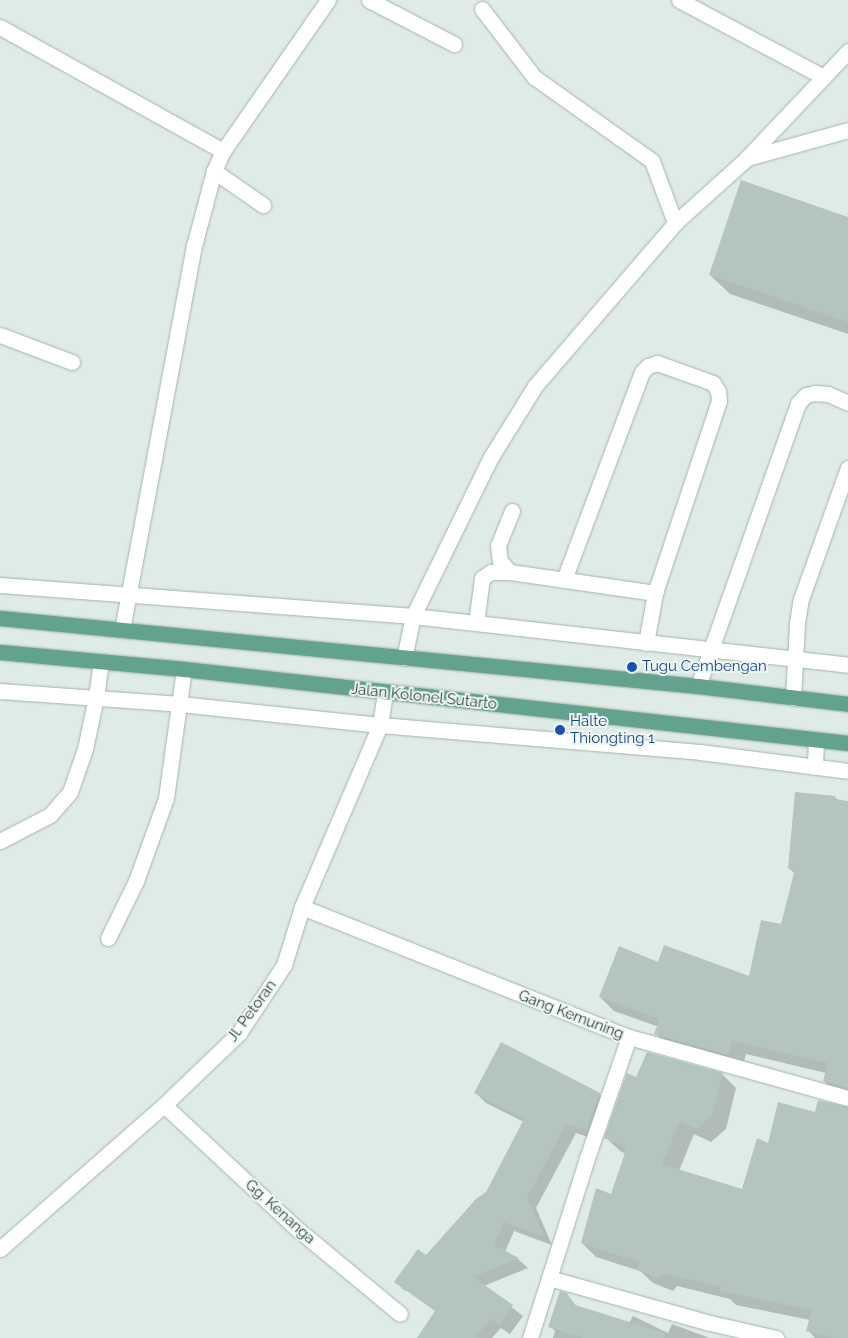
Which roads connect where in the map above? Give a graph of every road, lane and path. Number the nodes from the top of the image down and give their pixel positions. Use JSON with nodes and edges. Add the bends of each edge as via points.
{"nodes":[{"id":1,"x":328,"y":0,"type":"edge"},
{"id":2,"x":369,"y":0,"type":"edge"},
{"id":3,"x":679,"y":0,"type":"edge"},
{"id":4,"x":482,"y":9,"type":"dead end"},
{"id":5,"x":0,"y":27,"type":"edge"},
{"id":6,"x":454,"y":44,"type":"dead end"},
{"id":7,"x":848,"y":51,"type":"edge"},
{"id":8,"x":824,"y":77,"type":"junction"},
{"id":9,"x":848,"y":130,"type":"edge"},
{"id":10,"x":223,"y":151,"type":"junction"},
{"id":11,"x":746,"y":158,"type":"junction"},
{"id":12,"x":214,"y":171,"type":"junction"},
{"id":13,"x":263,"y":205,"type":"dead end"},
{"id":14,"x":675,"y":223,"type":"junction"},
{"id":15,"x":0,"y":335,"type":"edge"},
{"id":16,"x":72,"y":362,"type":"dead end"},
{"id":17,"x":848,"y":403,"type":"edge"},
{"id":18,"x":848,"y":468,"type":"edge"},
{"id":19,"x":512,"y":511,"type":"dead end"},
{"id":20,"x":510,"y":572,"type":"junction"},
{"id":21,"x":564,"y":580,"type":"junction"},
{"id":22,"x":0,"y":585,"type":"edge"},
{"id":23,"x":655,"y":592,"type":"junction"},
{"id":24,"x":129,"y":595,"type":"junction"},
{"id":25,"x":413,"y":616,"type":"junction"},
{"id":26,"x":0,"y":618,"type":"edge"},
{"id":27,"x":476,"y":623,"type":"junction"},
{"id":28,"x":122,"y":630,"type":"junction"},
{"id":29,"x":646,"y":643,"type":"junction"},
{"id":30,"x":709,"y":650,"type":"junction"},
{"id":31,"x":0,"y":652,"type":"edge"},
{"id":32,"x":404,"y":658,"type":"junction"},
{"id":33,"x":795,"y":659,"type":"junction"},
{"id":34,"x":101,"y":662,"type":"junction"},
{"id":35,"x":848,"y":665,"type":"edge"},
{"id":36,"x":184,"y":669,"type":"junction"},
{"id":37,"x":698,"y":686,"type":"junction"},
{"id":38,"x":0,"y":691,"type":"edge"},
{"id":39,"x":385,"y":692,"type":"junction"},
{"id":40,"x":96,"y":697,"type":"junction"},
{"id":41,"x":793,"y":698,"type":"junction"},
{"id":42,"x":180,"y":704,"type":"junction"},
{"id":43,"x":848,"y":704,"type":"edge"},
{"id":44,"x":380,"y":725,"type":"junction"},
{"id":45,"x":702,"y":727,"type":"junction"},
{"id":46,"x":816,"y":740,"type":"junction"},
{"id":47,"x":848,"y":743,"type":"edge"},
{"id":48,"x":700,"y":752,"type":"junction"},
{"id":49,"x":815,"y":767,"type":"junction"},
{"id":50,"x":848,"y":771,"type":"edge"},
{"id":51,"x":0,"y":841,"type":"edge"},
{"id":52,"x":302,"y":907,"type":"junction"},
{"id":53,"x":108,"y":938,"type":"dead end"},
{"id":54,"x":629,"y":1037,"type":"junction"},
{"id":55,"x":848,"y":1098,"type":"edge"},
{"id":56,"x":164,"y":1105,"type":"junction"},
{"id":57,"x":0,"y":1249,"type":"edge"},
{"id":58,"x":549,"y":1278,"type":"junction"},
{"id":59,"x":400,"y":1314,"type":"dead end"},
{"id":60,"x":530,"y":1338,"type":"edge"},
{"id":61,"x":776,"y":1338,"type":"edge"}],
"edges":[{"from":1,"to":10,"type":"street"},
{"from":2,"to":6,"type":"street"},
{"from":3,"to":8,"type":"street"},
{"from":4,"to":14,"type":"street","via":[[534,76],[652,161]]},
{"from":5,"to":10,"type":"street"},
{"from":7,"to":8,"type":"street"},
{"from":8,"to":11,"type":"street"},
{"from":9,"to":11,"type":"street"},
{"from":10,"to":12,"type":"street"},
{"from":11,"to":14,"type":"street"},
{"from":12,"to":13,"type":"street"},
{"from":12,"to":24,"type":"street","via":[[194,246]]},
{"from":14,"to":25,"type":"street","via":[[564,351],[515,416],[491,456]]},
{"from":15,"to":16,"type":"street"},
{"from":17,"to":30,"type":"street","via":[[828,394],[815,393],[806,395],[798,404]]},
{"from":18,"to":33,"type":"street","via":[[800,599]]},
{"from":19,"to":20,"type":"street","via":[[498,544],[500,561]]},
{"from":20,"to":21,"type":"street"},
{"from":20,"to":27,"type":"street","via":[[490,572],[482,578]]},
{"from":21,"to":23,"type":"street"},
{"from":21,"to":23,"type":"street","via":[[642,372],[657,363],[713,383],[719,401]]},
{"from":22,"to":24,"type":"street"},
{"from":23,"to":29,"type":"street"},
{"from":24,"to":25,"type":"street"},
{"from":24,"to":28,"type":"street"},
{"from":25,"to":27,"type":"street"},
{"from":25,"to":32,"type":"street"},
{"from":26,"to":28,"type":"main road"},
{"from":27,"to":29,"type":"street"},
{"from":28,"to":32,"type":"main road"},
{"from":29,"to":30,"type":"street"},
{"from":30,"to":33,"type":"street"},
{"from":30,"to":37,"type":"street"},
{"from":31,"to":34,"type":"main road","name":"Jalan Kolonel Sutarto"},
{"from":32,"to":37,"type":"main road"},
{"from":33,"to":35,"type":"street"},
{"from":33,"to":41,"type":"street"},
{"from":34,"to":36,"type":"main road","name":"Jalan Kolonel Sutarto"},
{"from":34,"to":40,"type":"street"},
{"from":36,"to":39,"type":"main road","name":"Jalan Kolonel Sutarto"},
{"from":36,"to":42,"type":"street"},
{"from":37,"to":41,"type":"main road"},
{"from":38,"to":40,"type":"street"},
{"from":39,"to":44,"type":"street","name":"Jl. Petoran"},
{"from":39,"to":45,"type":"main road","name":"Jalan Kolonel Sutarto"},
{"from":40,"to":42,"type":"street"},
{"from":40,"to":51,"type":"street","via":[[81,766],[70,792],[50,815]]},
{"from":41,"to":43,"type":"main road"},
{"from":42,"to":44,"type":"street"},
{"from":42,"to":53,"type":"street","via":[[166,798],[136,881]]},
{"from":44,"to":48,"type":"street"},
{"from":44,"to":52,"type":"street","name":"Jl. Petoran"},
{"from":45,"to":46,"type":"main road","name":"Jalan Kolonel Sutarto"},
{"from":45,"to":48,"type":"street"},
{"from":46,"to":47,"type":"main road","name":"Jalan Kolonel Sutarto"},
{"from":46,"to":49,"type":"street"},
{"from":48,"to":49,"type":"street"},
{"from":49,"to":50,"type":"street"},
{"from":52,"to":54,"type":"street","name":"Gang Kemuning"},
{"from":52,"to":56,"type":"street","name":"Jl. Petoran","via":[[284,965],[239,1033]]},
{"from":54,"to":55,"type":"street","name":"Gang Kemuning"},
{"from":54,"to":58,"type":"street","via":[[586,1158]]},
{"from":56,"to":57,"type":"street","name":"Jl. Petoran"},
{"from":56,"to":59,"type":"street","name":"Gg. Kenanga","via":[[295,1227]]},
{"from":58,"to":60,"type":"street"},
{"from":58,"to":61,"type":"street","via":[[710,1324]]}]}
